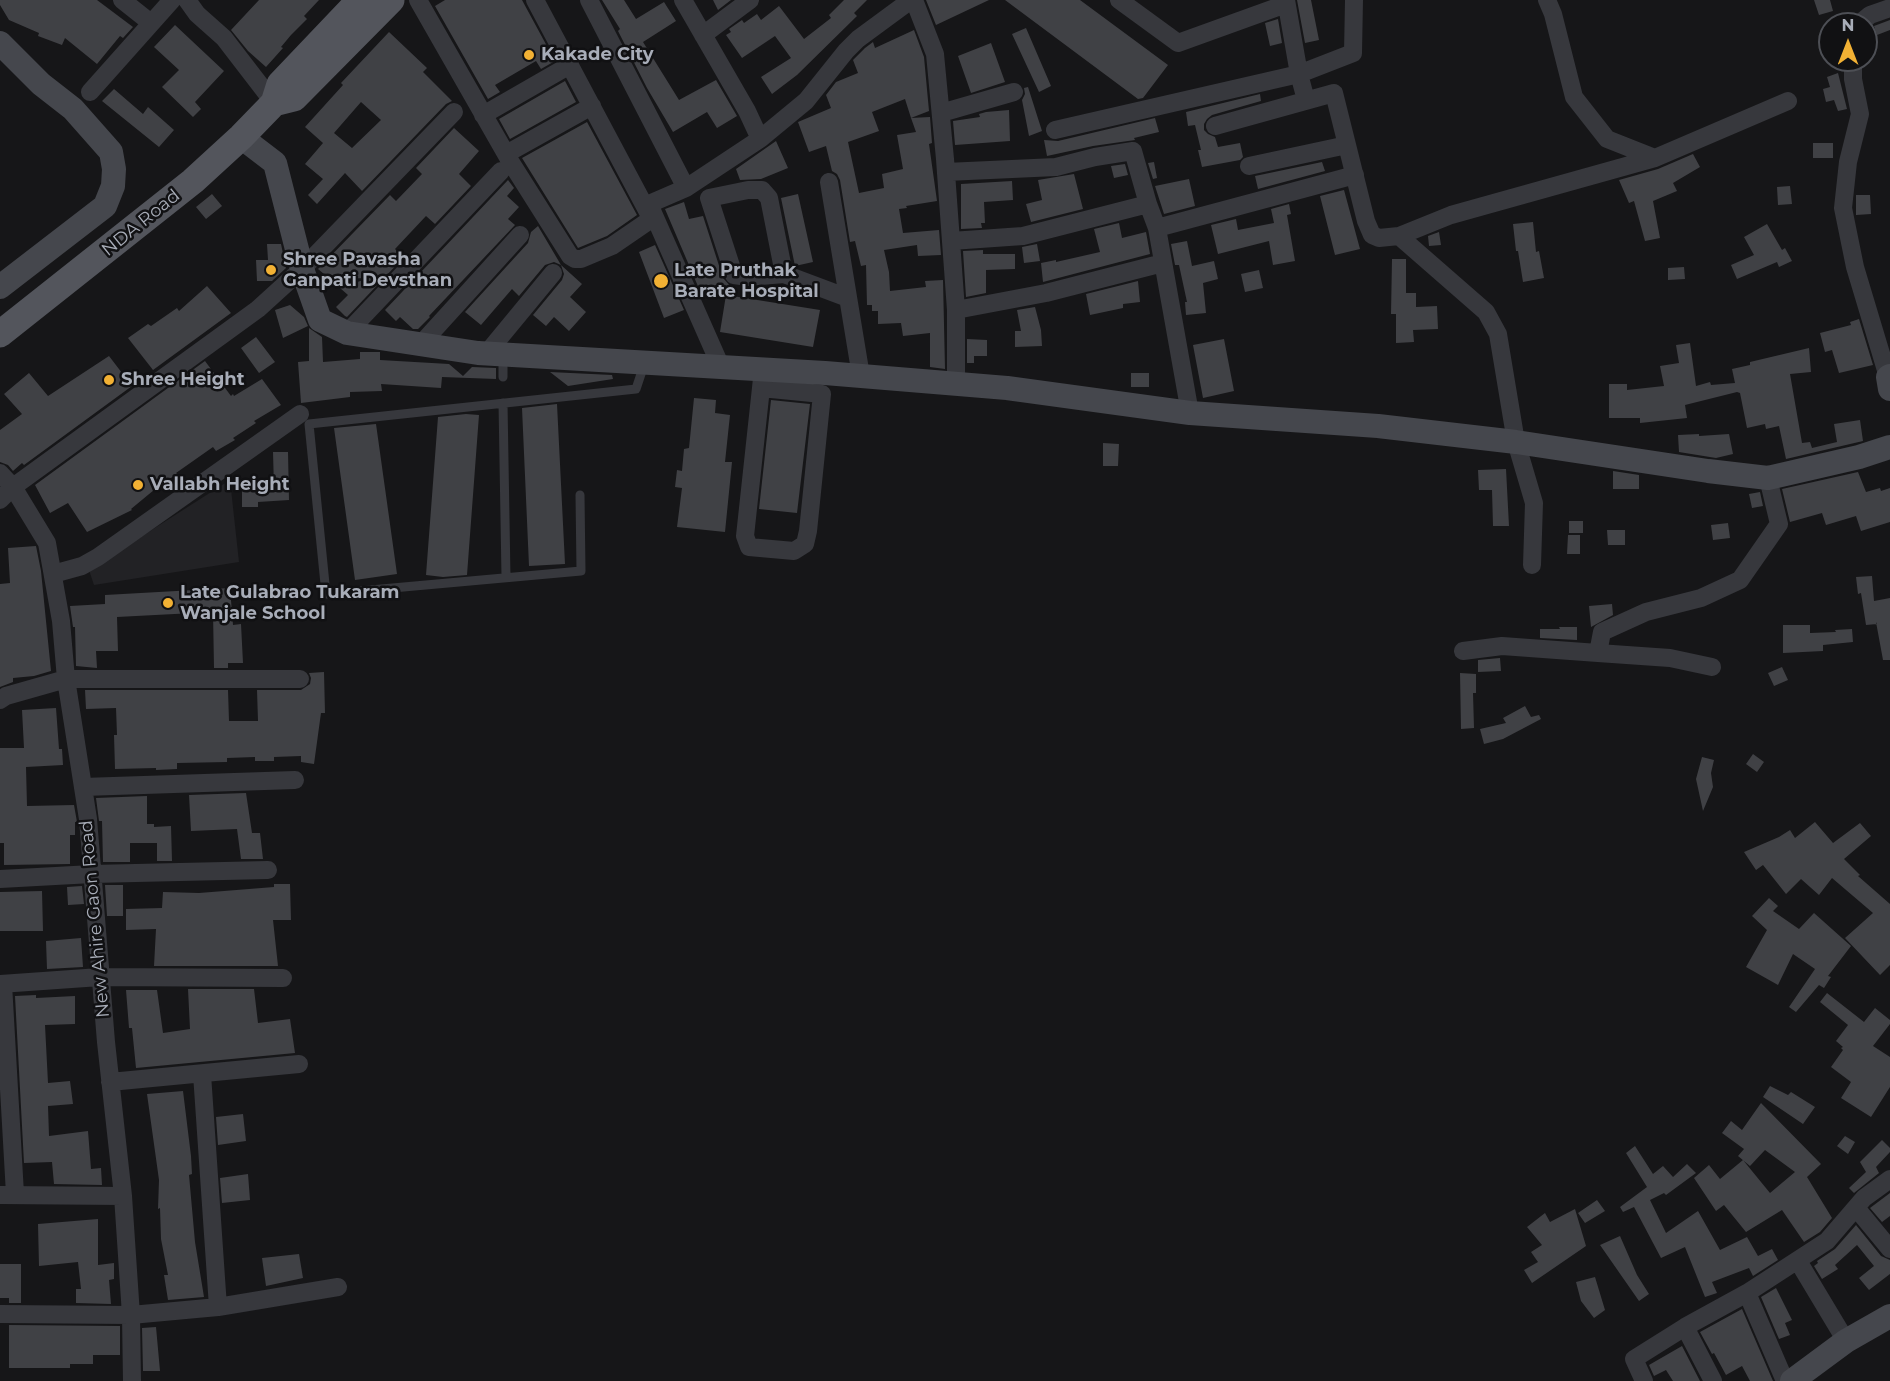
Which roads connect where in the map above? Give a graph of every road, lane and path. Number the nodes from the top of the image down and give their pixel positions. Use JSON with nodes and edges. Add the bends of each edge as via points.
{"nodes":[{"id":1,"x":122,"y":0,"type":"edge"},
{"id":2,"x":172,"y":0,"type":"edge"},
{"id":3,"x":187,"y":0,"type":"edge"},
{"id":4,"x":360,"y":0,"type":"edge"},
{"id":5,"x":391,"y":0,"type":"edge"},
{"id":6,"x":418,"y":0,"type":"edge"},
{"id":7,"x":535,"y":0,"type":"edge"},
{"id":8,"x":589,"y":0,"type":"edge"},
{"id":9,"x":683,"y":0,"type":"edge"},
{"id":10,"x":750,"y":0,"type":"edge"},
{"id":11,"x":913,"y":0,"type":"edge"},
{"id":12,"x":1119,"y":0,"type":"edge"},
{"id":13,"x":1354,"y":0,"type":"edge"},
{"id":14,"x":1547,"y":0,"type":"edge"},
{"id":15,"x":1286,"y":2,"type":"edge"},
{"id":16,"x":151,"y":23,"type":"junction"},
{"id":17,"x":703,"y":35,"type":"junction"},
{"id":18,"x":0,"y":43,"type":"edge"},
{"id":19,"x":570,"y":65,"type":"junction"},
{"id":20,"x":1853,"y":72,"type":"edge"},
{"id":21,"x":1299,"y":74,"type":"junction"},
{"id":22,"x":90,"y":92,"type":"dead end"},
{"id":23,"x":1014,"y":92,"type":"dead end"},
{"id":24,"x":1306,"y":100,"type":"junction"},
{"id":25,"x":1788,"y":101,"type":"dead end"},
{"id":26,"x":274,"y":103,"type":"junction"},
{"id":27,"x":592,"y":106,"type":"junction"},
{"id":28,"x":454,"y":112,"type":"dead end"},
{"id":29,"x":941,"y":113,"type":"junction"},
{"id":30,"x":483,"y":115,"type":"junction"},
{"id":31,"x":1215,"y":126,"type":"dead end"},
{"id":32,"x":1055,"y":130,"type":"dead end"},
{"id":33,"x":241,"y":137,"type":"junction"},
{"id":34,"x":760,"y":139,"type":"junction"},
{"id":35,"x":1347,"y":146,"type":"junction"},
{"id":36,"x":1655,"y":158,"type":"junction"},
{"id":37,"x":503,"y":162,"type":"junction"},
{"id":38,"x":1249,"y":166,"type":"dead end"},
{"id":39,"x":946,"y":172,"type":"junction"},
{"id":40,"x":1355,"y":175,"type":"junction"},
{"id":41,"x":829,"y":182,"type":"dead end"},
{"id":42,"x":686,"y":188,"type":"junction"},
{"id":43,"x":1148,"y":204,"type":"junction"},
{"id":44,"x":1157,"y":228,"type":"junction"},
{"id":45,"x":520,"y":235,"type":"dead end"},
{"id":46,"x":1399,"y":236,"type":"junction"},
{"id":47,"x":951,"y":241,"type":"junction"},
{"id":48,"x":1163,"y":263,"type":"junction"},
{"id":49,"x":302,"y":269,"type":"junction"},
{"id":50,"x":553,"y":273,"type":"dead end"},
{"id":51,"x":784,"y":274,"type":"junction"},
{"id":52,"x":0,"y":287,"type":"edge"},
{"id":53,"x":848,"y":298,"type":"junction"},
{"id":54,"x":956,"y":310,"type":"junction"},
{"id":55,"x":347,"y":333,"type":"junction"},
{"id":56,"x":0,"y":334,"type":"edge"},
{"id":57,"x":421,"y":344,"type":"junction"},
{"id":58,"x":498,"y":362,"type":"junction"},
{"id":59,"x":645,"y":363,"type":"junction"},
{"id":60,"x":721,"y":367,"type":"junction"},
{"id":61,"x":861,"y":376,"type":"junction"},
{"id":62,"x":762,"y":378,"type":"junction"},
{"id":63,"x":1889,"y":381,"type":"edge"},
{"id":64,"x":956,"y":384,"type":"junction"},
{"id":65,"x":503,"y":403,"type":"junction"},
{"id":66,"x":1190,"y":413,"type":"junction"},
{"id":67,"x":300,"y":414,"type":"dead end"},
{"id":68,"x":1516,"y":442,"type":"junction"},
{"id":69,"x":1890,"y":447,"type":"edge"},
{"id":70,"x":0,"y":473,"type":"edge"},
{"id":71,"x":1768,"y":478,"type":"junction"},
{"id":72,"x":13,"y":487,"type":"junction"},
{"id":73,"x":580,"y":495,"type":"dead end"},
{"id":74,"x":0,"y":500,"type":"edge"},
{"id":75,"x":1532,"y":565,"type":"dead end"},
{"id":76,"x":53,"y":574,"type":"junction"},
{"id":77,"x":506,"y":578,"type":"junction"},
{"id":78,"x":1463,"y":651,"type":"dead end"},
{"id":79,"x":1598,"y":653,"type":"junction"},
{"id":80,"x":1712,"y":666,"type":"dead end"},
{"id":81,"x":300,"y":679,"type":"dead end"},
{"id":82,"x":66,"y":680,"type":"junction"},
{"id":83,"x":0,"y":699,"type":"edge"},
{"id":84,"x":295,"y":780,"type":"dead end"},
{"id":85,"x":83,"y":787,"type":"junction"},
{"id":86,"x":268,"y":870,"type":"dead end"},
{"id":87,"x":92,"y":874,"type":"junction"},
{"id":88,"x":0,"y":879,"type":"edge"},
{"id":89,"x":100,"y":977,"type":"junction"},
{"id":90,"x":283,"y":978,"type":"dead end"},
{"id":91,"x":1,"y":984,"type":"edge"},
{"id":92,"x":299,"y":1064,"type":"dead end"},
{"id":93,"x":202,"y":1074,"type":"junction"},
{"id":94,"x":110,"y":1082,"type":"junction"},
{"id":95,"x":1890,"y":1179,"type":"edge"},
{"id":96,"x":7,"y":1195,"type":"edge"},
{"id":97,"x":123,"y":1196,"type":"junction"},
{"id":98,"x":1857,"y":1209,"type":"junction"},
{"id":99,"x":1890,"y":1249,"type":"edge"},
{"id":100,"x":1798,"y":1261,"type":"junction"},
{"id":101,"x":338,"y":1287,"type":"dead end"},
{"id":102,"x":1747,"y":1293,"type":"junction"},
{"id":103,"x":218,"y":1307,"type":"junction"},
{"id":104,"x":0,"y":1314,"type":"edge"},
{"id":105,"x":131,"y":1315,"type":"junction"},
{"id":106,"x":1890,"y":1316,"type":"edge"},
{"id":107,"x":1685,"y":1327,"type":"junction"},
{"id":108,"x":1846,"y":1341,"type":"junction"},
{"id":109,"x":132,"y":1381,"type":"edge"},
{"id":110,"x":1644,"y":1381,"type":"edge"},
{"id":111,"x":1713,"y":1381,"type":"edge"},
{"id":112,"x":1785,"y":1381,"type":"edge"},
{"id":113,"x":1792,"y":1381,"type":"edge"}],
"edges":[{"from":1,"to":16,"type":"street"},
{"from":2,"to":16,"type":"street"},
{"from":3,"to":26,"type":"street","via":[[224,38]]},
{"from":4,"to":26,"type":"main road","name":"NDA Road","via":[[280,84]]},
{"from":5,"to":26,"type":"main road","name":"NDA Road","via":[[294,98]]},
{"from":6,"to":30,"type":"street"},
{"from":7,"to":19,"type":"street"},
{"from":8,"to":42,"type":"street"},
{"from":9,"to":17,"type":"street"},
{"from":10,"to":17,"type":"street"},
{"from":11,"to":29,"type":"street","via":[[935,54]]},
{"from":11,"to":34,"type":"street","via":[[858,39],[806,101]]},
{"from":12,"to":15,"type":"street","via":[[1178,43]]},
{"from":13,"to":21,"type":"street","via":[[1353,53]]},
{"from":14,"to":36,"type":"street","via":[[1574,97],[1607,139]]},
{"from":15,"to":21,"type":"street"},
{"from":16,"to":22,"type":"street"},
{"from":17,"to":34,"type":"street"},
{"from":18,"to":52,"type":"street","via":[[73,110],[111,152],[114,169],[113,186],[105,206]]},
{"from":19,"to":27,"type":"street"},
{"from":19,"to":30,"type":"street"},
{"from":20,"to":63,"type":"street","via":[[1860,114],[1848,162],[1843,208],[1855,267]]},
{"from":21,"to":24,"type":"street"},
{"from":21,"to":32,"type":"street"},
{"from":23,"to":29,"type":"street"},
{"from":24,"to":31,"type":"street"},
{"from":24,"to":35,"type":"street","via":[[1334,93]]},
{"from":25,"to":36,"type":"street"},
{"from":26,"to":33,"type":"main road","name":"NDA Road"},
{"from":27,"to":37,"type":"street"},
{"from":27,"to":37,"type":"street","via":[[650,216],[612,246],[581,259],[570,256]]},
{"from":28,"to":49,"type":"street"},
{"from":29,"to":39,"type":"street"},
{"from":30,"to":37,"type":"street"},
{"from":33,"to":49,"type":"street","via":[[275,163]]},
{"from":33,"to":56,"type":"main road","name":"NDA Road","via":[[193,181]]},
{"from":34,"to":42,"type":"street"},
{"from":35,"to":38,"type":"street"},
{"from":35,"to":40,"type":"street"},
{"from":36,"to":46,"type":"street","via":[[1451,215]]},
{"from":37,"to":55,"type":"street"},
{"from":39,"to":43,"type":"street","via":[[1056,167],[1133,151]]},
{"from":39,"to":47,"type":"street"},
{"from":40,"to":44,"type":"street"},
{"from":40,"to":46,"type":"street","via":[[1372,235]]},
{"from":41,"to":53,"type":"street"},
{"from":42,"to":60,"type":"street","via":[[649,204]]},
{"from":43,"to":44,"type":"street"},
{"from":43,"to":47,"type":"street","via":[[1023,236]]},
{"from":44,"to":48,"type":"street"},
{"from":45,"to":57,"type":"street"},
{"from":46,"to":68,"type":"street","via":[[1486,312],[1498,334]]},
{"from":47,"to":54,"type":"street"},
{"from":48,"to":54,"type":"street","via":[[1046,293]]},
{"from":48,"to":66,"type":"street"},
{"from":49,"to":55,"type":"street","via":[[320,320]]},
{"from":49,"to":72,"type":"street","via":[[258,309]]},
{"from":50,"to":58,"type":"street"},
{"from":51,"to":51,"type":"street","via":[[769,198],[762,190],[709,198],[734,275]]},
{"from":51,"to":53,"type":"street"},
{"from":53,"to":61,"type":"street"},
{"from":54,"to":64,"type":"street"},
{"from":55,"to":57,"type":"street"},
{"from":57,"to":58,"type":"street"},
{"from":58,"to":59,"type":"street"},
{"from":59,"to":60,"type":"street"},
{"from":59,"to":65,"type":"lane","via":[[636,389]]},
{"from":60,"to":62,"type":"street"},
{"from":61,"to":62,"type":"street"},
{"from":61,"to":64,"type":"street"},
{"from":62,"to":62,"type":"street","via":[[745,536],[749,547],[794,551],[805,544],[808,531],[822,394]]},
{"from":64,"to":66,"type":"street"},
{"from":65,"to":77,"type":"lane"},
{"from":65,"to":77,"type":"lane","via":[[309,424],[326,594]]},
{"from":66,"to":68,"type":"street","via":[[1378,426]]},
{"from":67,"to":76,"type":"street","via":[[98,557]]},
{"from":68,"to":71,"type":"street"},
{"from":68,"to":75,"type":"street","via":[[1534,503]]},
{"from":69,"to":71,"type":"street"},
{"from":70,"to":72,"type":"street","name":"New Ahire Gaon Road"},
{"from":71,"to":79,"type":"street","via":[[1779,524],[1740,580],[1701,598],[1646,612],[1602,632]]},
{"from":72,"to":74,"type":"street"},
{"from":72,"to":76,"type":"street","name":"New Ahire Gaon Road","via":[[47,543]]},
{"from":73,"to":77,"type":"lane","via":[[581,571]]},
{"from":76,"to":82,"type":"street","name":"New Ahire Gaon Road"},
{"from":78,"to":79,"type":"street","via":[[1502,646]]},
{"from":79,"to":80,"type":"street","via":[[1670,658]]},
{"from":81,"to":82,"type":"street"},
{"from":82,"to":83,"type":"street"},
{"from":82,"to":85,"type":"street","name":"New Ahire Gaon Road"},
{"from":84,"to":85,"type":"street"},
{"from":85,"to":87,"type":"street","name":"New Ahire Gaon Road"},
{"from":86,"to":87,"type":"street"},
{"from":87,"to":88,"type":"street"},
{"from":87,"to":89,"type":"street","name":"New Ahire Gaon Road"},
{"from":89,"to":90,"type":"street"},
{"from":89,"to":91,"type":"street"},
{"from":89,"to":94,"type":"street","name":"New Ahire Gaon Road"},
{"from":91,"to":96,"type":"street"},
{"from":92,"to":93,"type":"street"},
{"from":93,"to":94,"type":"street"},
{"from":93,"to":103,"type":"street"},
{"from":94,"to":97,"type":"street","name":"New Ahire Gaon Road"},
{"from":95,"to":98,"type":"street","via":[[1864,1198]]},
{"from":96,"to":97,"type":"street"},
{"from":97,"to":105,"type":"street","name":"New Ahire Gaon Road"},
{"from":98,"to":99,"type":"street"},
{"from":98,"to":100,"type":"street","via":[[1827,1241]]},
{"from":100,"to":102,"type":"street"},
{"from":100,"to":108,"type":"street"},
{"from":101,"to":103,"type":"street"},
{"from":102,"to":107,"type":"street"},
{"from":102,"to":112,"type":"street"},
{"from":103,"to":105,"type":"street"},
{"from":104,"to":105,"type":"street"},
{"from":105,"to":109,"type":"street","name":"New Ahire Gaon Road"},
{"from":106,"to":108,"type":"street"},
{"from":107,"to":110,"type":"street","via":[[1634,1359]]},
{"from":107,"to":111,"type":"street"},
{"from":108,"to":113,"type":"street"}]}
